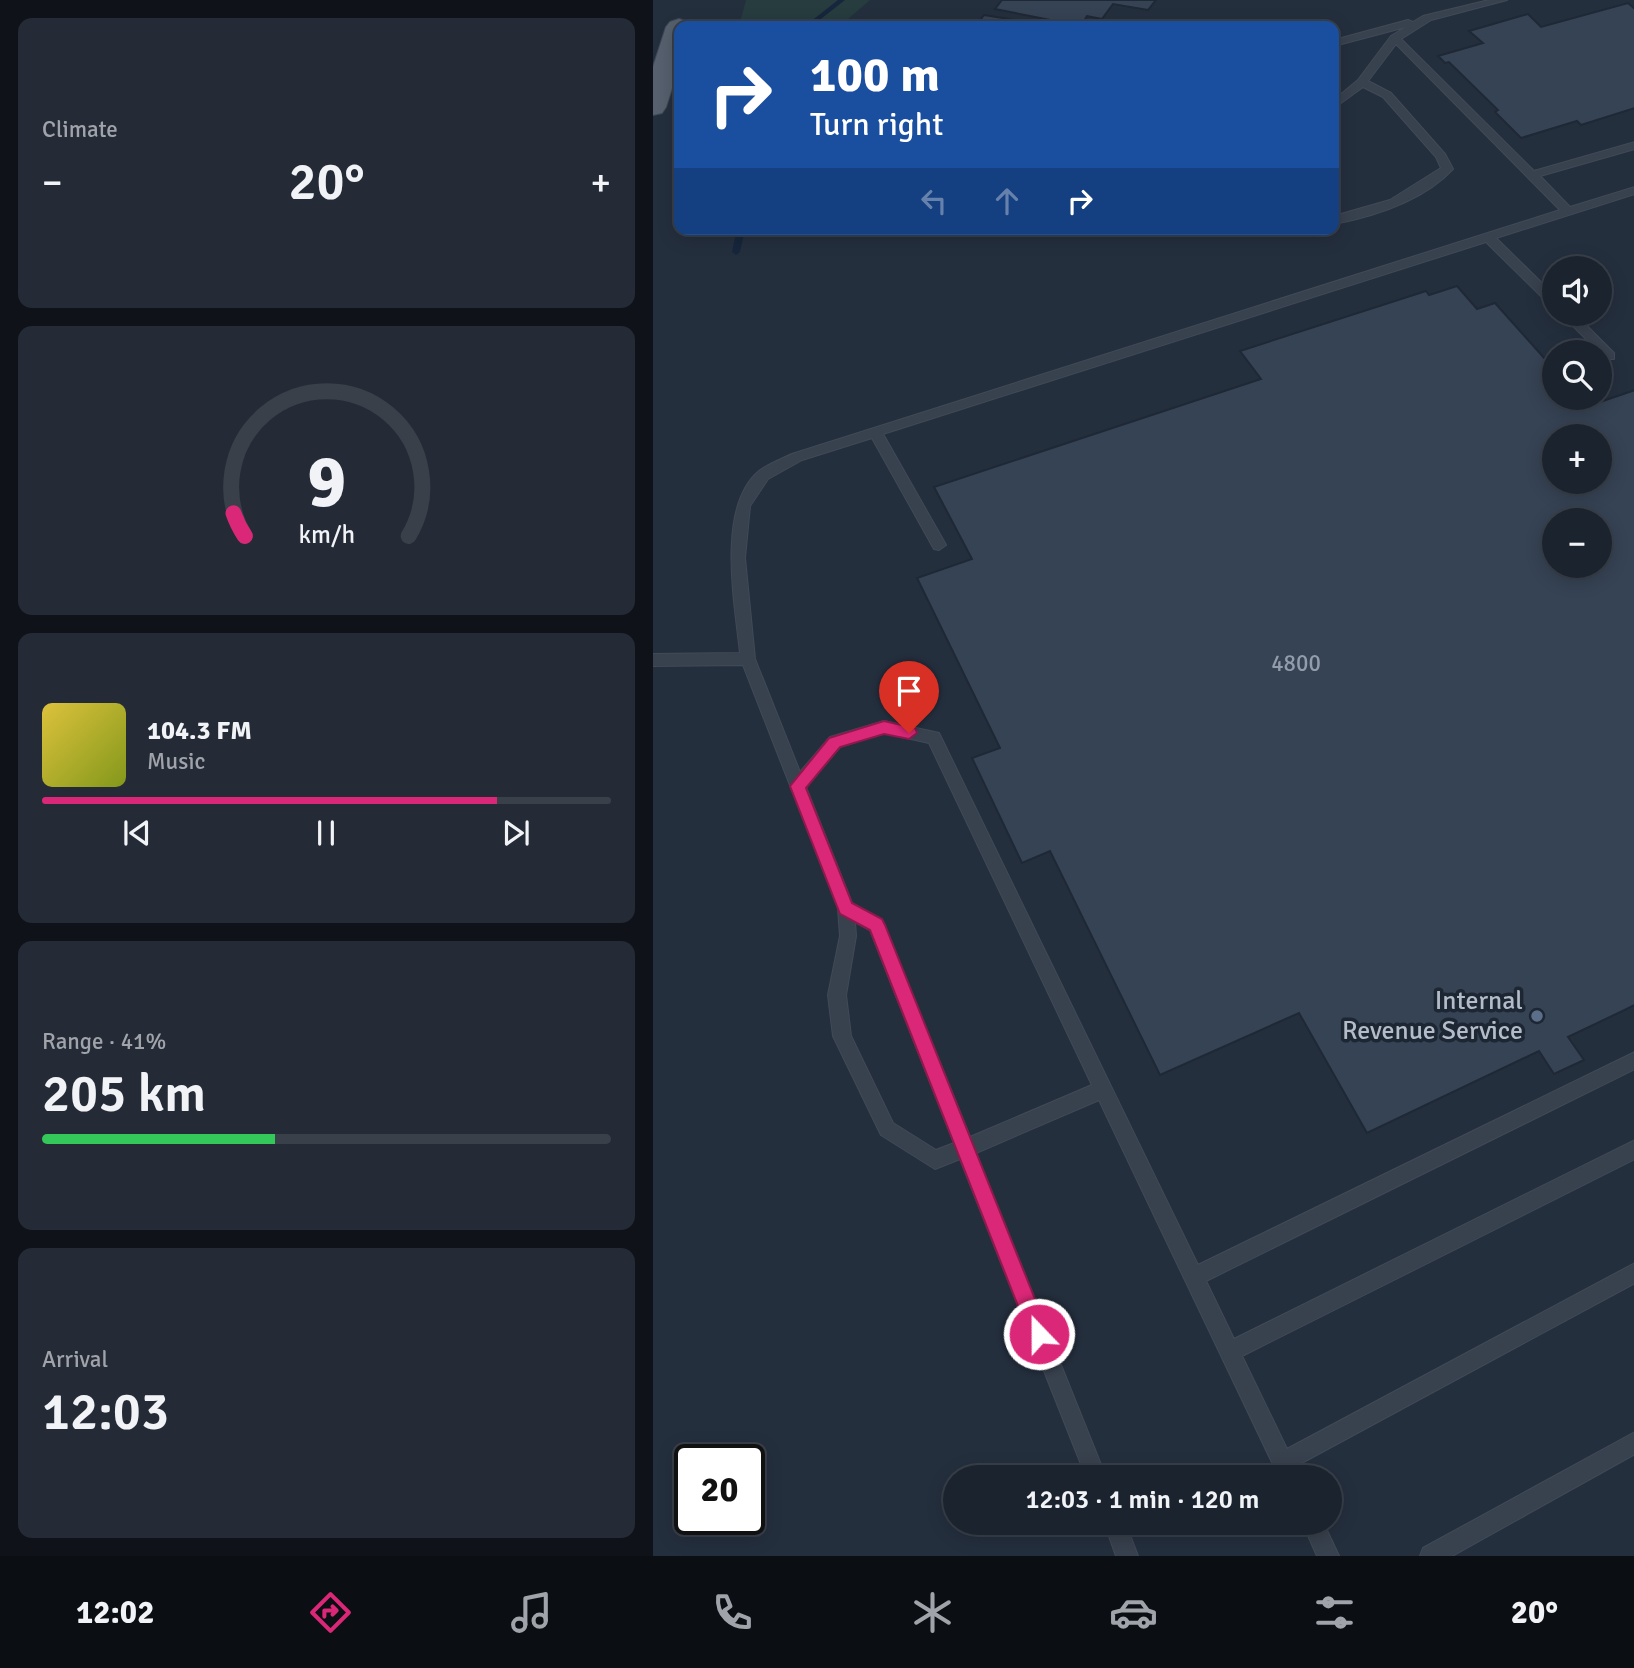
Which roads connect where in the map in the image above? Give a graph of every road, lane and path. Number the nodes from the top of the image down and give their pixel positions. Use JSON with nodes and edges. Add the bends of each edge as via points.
{"nodes":[{"id":1,"x":688,"y":0,"type":"edge"},
{"id":2,"x":1502,"y":0,"type":"edge"},
{"id":3,"x":1427,"y":18,"type":"junction"},
{"id":4,"x":681,"y":21,"type":"edge"},
{"id":5,"x":674,"y":38,"type":"edge"},
{"id":6,"x":1395,"y":38,"type":"junction"},
{"id":7,"x":1339,"y":42,"type":"edge"},
{"id":8,"x":659,"y":72,"type":"edge"},
{"id":9,"x":1362,"y":82,"type":"junction"},
{"id":10,"x":1339,"y":101,"type":"edge"},
{"id":11,"x":653,"y":107,"type":"edge"},
{"id":12,"x":1634,"y":145,"type":"edge"},
{"id":13,"x":1532,"y":175,"type":"junction"},
{"id":14,"x":1634,"y":190,"type":"edge"},
{"id":15,"x":1568,"y":211,"type":"junction"},
{"id":16,"x":1339,"y":219,"type":"edge"},
{"id":17,"x":1487,"y":236,"type":"junction"},
{"id":18,"x":1542,"y":290,"type":"edge"},
{"id":19,"x":1579,"y":326,"type":"edge"},
{"id":20,"x":1594,"y":340,"type":"edge"},
{"id":21,"x":875,"y":432,"type":"junction"},
{"id":22,"x":939,"y":545,"type":"dead end"},
{"id":23,"x":748,"y":659,"type":"junction"},
{"id":24,"x":653,"y":660,"type":"edge"},
{"id":25,"x":798,"y":786,"type":"junction"},
{"id":26,"x":845,"y":908,"type":"junction"},
{"id":27,"x":1634,"y":1060,"type":"edge"},
{"id":28,"x":1103,"y":1089,"type":"junction"},
{"id":29,"x":965,"y":1148,"type":"junction"},
{"id":30,"x":1634,"y":1149,"type":"edge"},
{"id":31,"x":1634,"y":1272,"type":"edge"},
{"id":32,"x":1193,"y":1277,"type":"junction"},
{"id":33,"x":1230,"y":1352,"type":"junction"},
{"id":34,"x":1634,"y":1442,"type":"edge"},
{"id":35,"x":1091,"y":1465,"type":"edge"},
{"id":36,"x":1285,"y":1465,"type":"edge"},
{"id":37,"x":1296,"y":1465,"type":"edge"},
{"id":38,"x":1119,"y":1535,"type":"edge"},
{"id":39,"x":1318,"y":1535,"type":"edge"},
{"id":40,"x":1127,"y":1556,"type":"edge"},
{"id":41,"x":1328,"y":1556,"type":"edge"},
{"id":42,"x":1431,"y":1556,"type":"edge"}],
"edges":[{"from":1,"to":4,"type":"main road"},
{"from":2,"to":3,"type":"lane"},
{"from":3,"to":6,"type":"lane"},
{"from":3,"to":7,"type":"lane"},
{"from":5,"to":8,"type":"main road"},
{"from":6,"to":9,"type":"lane"},
{"from":6,"to":13,"type":"lane"},
{"from":8,"to":11,"type":"main road"},
{"from":9,"to":10,"type":"lane"},
{"from":9,"to":16,"type":"lane","via":[[1387,95],[1441,156],[1447,169],[1416,193],[1369,213]]},
{"from":12,"to":13,"type":"lane"},
{"from":13,"to":15,"type":"lane"},
{"from":14,"to":15,"type":"lane"},
{"from":15,"to":17,"type":"lane"},
{"from":17,"to":18,"type":"lane"},
{"from":17,"to":21,"type":"lane"},
{"from":19,"to":20,"type":"lane"},
{"from":21,"to":22,"type":"lane"},
{"from":21,"to":23,"type":"lane","via":[[797,457],[763,475],[743,505],[738,558]]},
{"from":23,"to":24,"type":"lane"},
{"from":23,"to":25,"type":"lane"},
{"from":25,"to":26,"type":"lane"},
{"from":25,"to":28,"type":"lane","via":[[835,742],[884,727],[934,738]]},
{"from":26,"to":29,"type":"lane","via":[[876,925]]},
{"from":26,"to":29,"type":"lane","via":[[848,936],[837,996],[842,1036],[867,1091],[887,1129],[935,1160]]},
{"from":27,"to":32,"type":"lane"},
{"from":28,"to":29,"type":"lane"},
{"from":28,"to":32,"type":"lane"},
{"from":29,"to":35,"type":"lane"},
{"from":30,"to":33,"type":"lane"},
{"from":31,"to":37,"type":"lane"},
{"from":32,"to":33,"type":"lane"},
{"from":33,"to":36,"type":"lane"},
{"from":34,"to":42,"type":"lane"},
{"from":38,"to":40,"type":"lane"},
{"from":39,"to":41,"type":"lane"}]}
